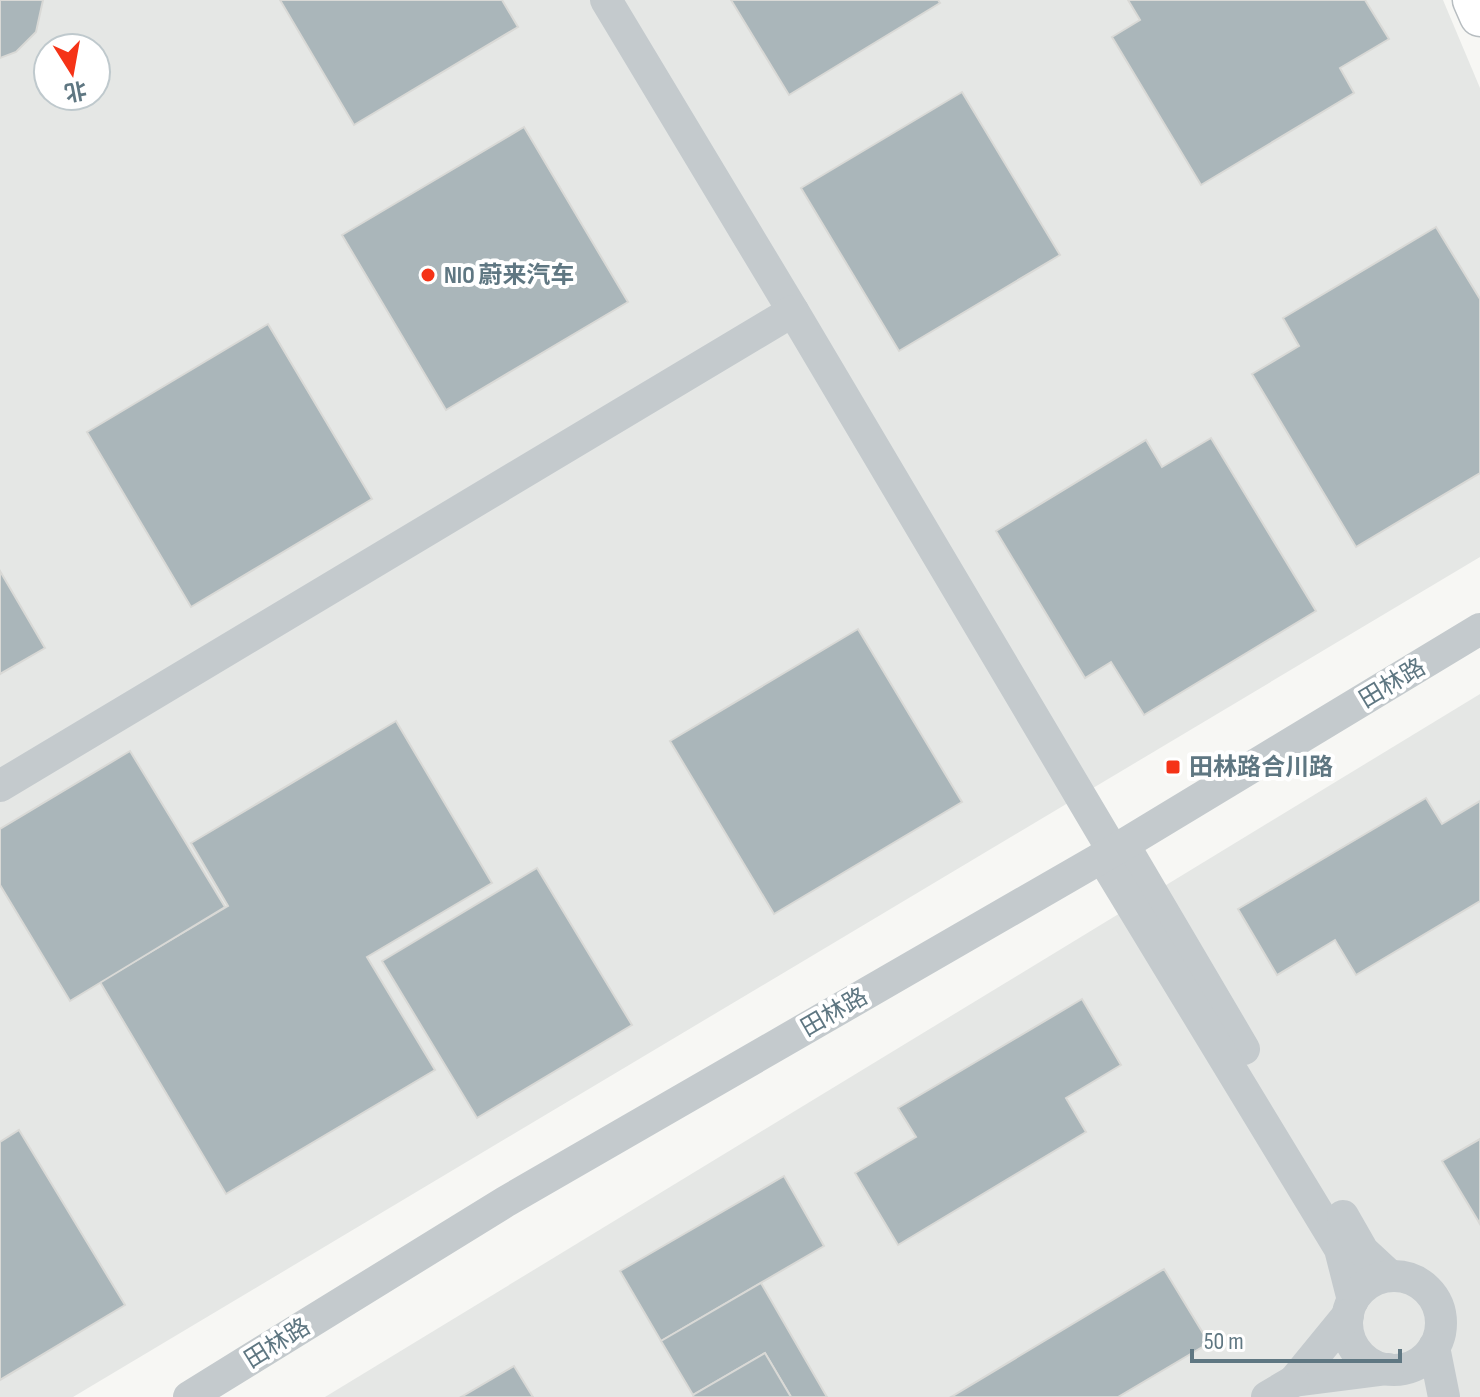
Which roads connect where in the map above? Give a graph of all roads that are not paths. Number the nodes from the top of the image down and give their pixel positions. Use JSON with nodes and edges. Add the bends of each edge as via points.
{"nodes":[{"id":1,"x":606,"y":0,"type":"edge"},
{"id":2,"x":1473,"y":0,"type":"edge"},
{"id":3,"x":1480,"y":16,"type":"edge"},
{"id":4,"x":793,"y":311,"type":"junction"},
{"id":5,"x":1480,"y":629,"type":"edge"},
{"id":6,"x":0,"y":786,"type":"edge"},
{"id":7,"x":1113,"y":851,"type":"junction"},
{"id":8,"x":1390,"y":1276,"type":"junction"},
{"id":9,"x":1350,"y":1308,"type":"junction"},
{"id":10,"x":1434,"y":1347,"type":"junction"},
{"id":11,"x":1393,"y":1369,"type":"junction"},
{"id":12,"x":1280,"y":1389,"type":"edge"},
{"id":13,"x":189,"y":1397,"type":"edge"},
{"id":14,"x":1430,"y":1397,"type":"edge"},
{"id":15,"x":1444,"y":1397,"type":"edge"}],
"edges":[{"from":1,"to":4,"type":"street"},
{"from":2,"to":3,"type":"main road"},
{"from":4,"to":6,"type":"street"},
{"from":4,"to":7,"type":"street"},
{"from":5,"to":7,"type":"street","name":"田林路"},
{"from":7,"to":8,"type":"street","via":[[1363,1251]]},
{"from":7,"to":9,"type":"street","via":[[1340,1249]]},
{"from":7,"to":13,"type":"street","name":"田林路","via":[[544,1179]]},
{"from":8,"to":9,"type":"street","via":[[1375,1280]]},
{"from":8,"to":10,"type":"street","via":[[1420,1284],[1432,1295],[1441,1324]]},
{"from":9,"to":11,"type":"street","via":[[1352,1344],[1373,1365]]},
{"from":9,"to":12,"type":"street"},
{"from":10,"to":11,"type":"street","via":[[1418,1363]]},
{"from":10,"to":15,"type":"street"},
{"from":11,"to":12,"type":"street"},
{"from":11,"to":14,"type":"street"}]}
